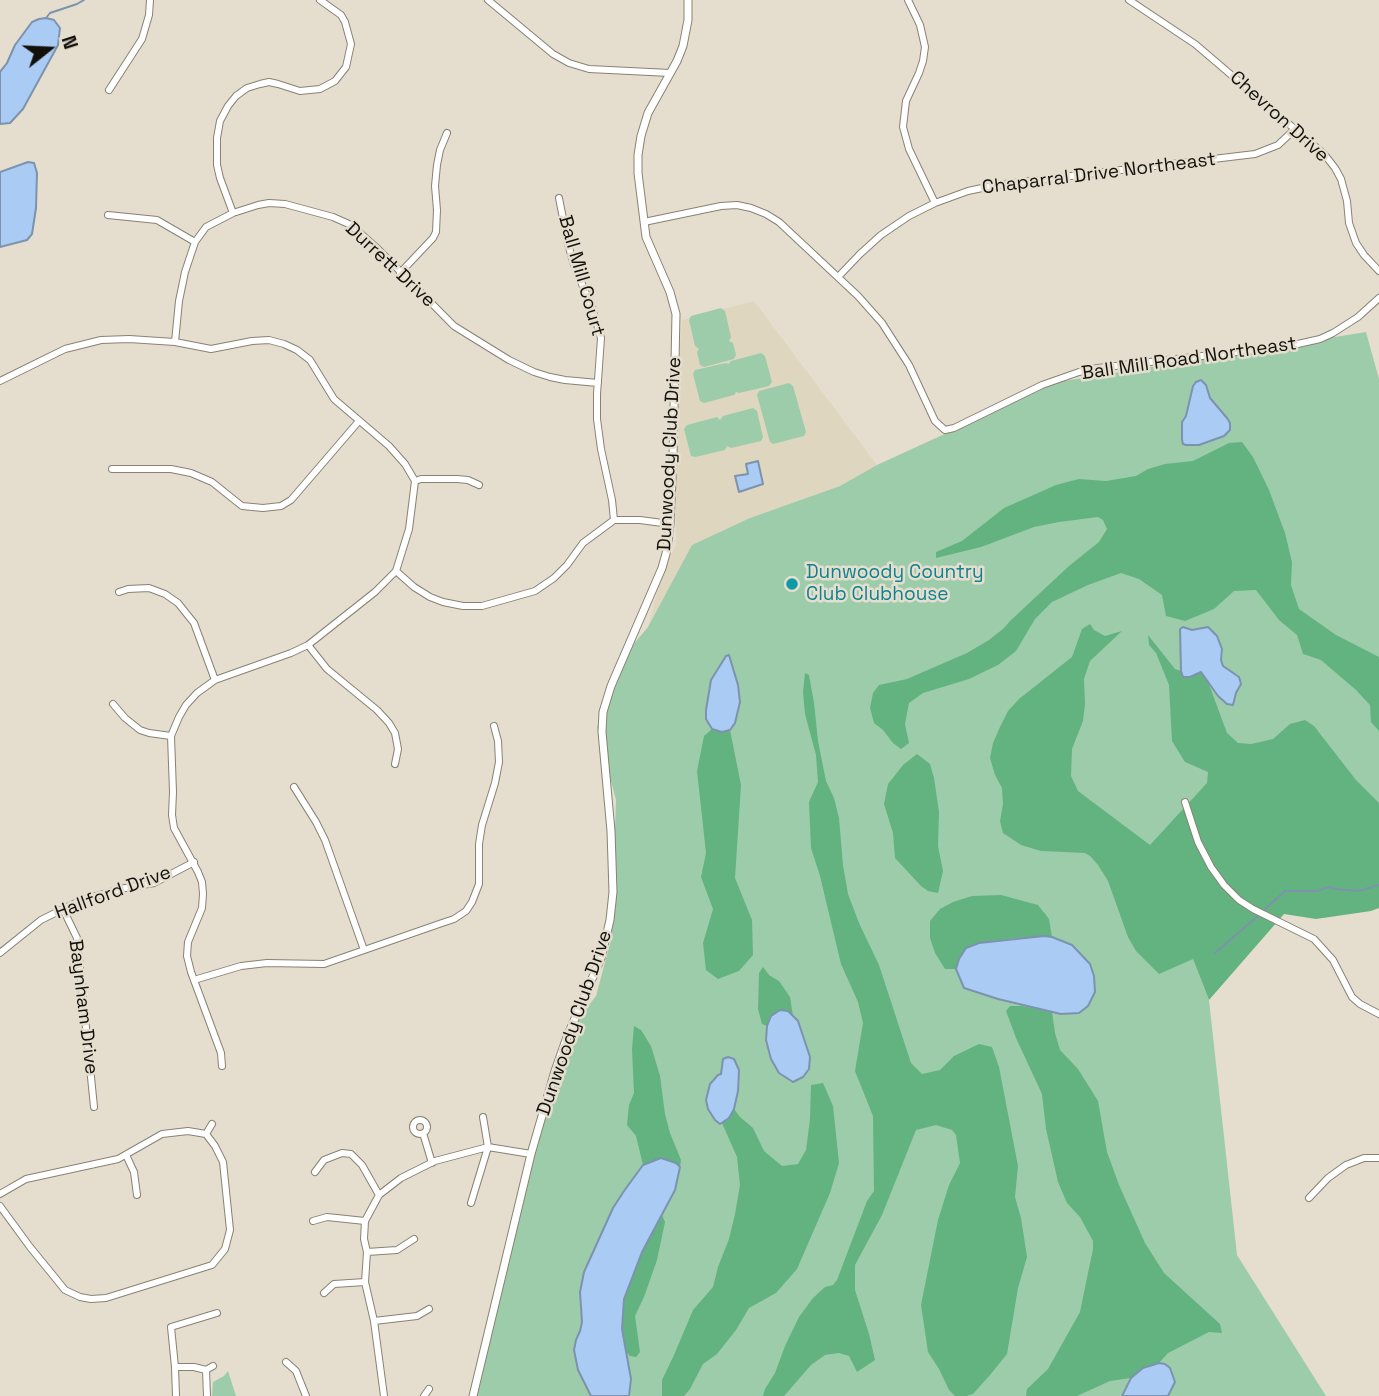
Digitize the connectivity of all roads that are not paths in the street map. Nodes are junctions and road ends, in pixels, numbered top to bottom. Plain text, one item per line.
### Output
1 (150, 0) edge
2 (320, 0) edge
3 (488, 0) edge
4 (688, 0) edge
5 (908, 0) edge
6 (1129, 0) edge
7 (670, 73) junction
8 (109, 90) dead end
9 (1295, 129) junction
10 (447, 132) dead end
11 (559, 198) dead end
12 (935, 202) junction
13 (233, 213) junction
14 (108, 215) dead end
15 (644, 222) junction
16 (195, 242) junction
17 (1379, 271) edge
18 (400, 273) junction
19 (838, 277) junction
20 (1379, 298) edge
21 (174, 342) junction
22 (0, 381) edge
23 (598, 383) junction
24 (359, 421) junction
25 (112, 470) dead end
26 (415, 481) junction
27 (479, 485) dead end
28 (614, 520) junction
29 (670, 524) junction
30 (396, 571) junction
31 (119, 592) dead end
32 (308, 645) junction
33 (215, 680) junction
34 (113, 704) dead end
35 (494, 726) dead end
36 (171, 736) junction
37 (395, 764) dead end
38 (295, 788) dead end
39 (1185, 802) dead end
40 (194, 862) junction
41 (63, 909) junction
42 (363, 950) junction
43 (0, 953) edge
44 (194, 980) junction
45 (1379, 1014) edge
46 (222, 1066) dead end
47 (94, 1107) dead end
48 (483, 1117) dead end
49 (212, 1124) dead end
50 (423, 1133) dead end
51 (206, 1134) junction
52 (488, 1147) junction
53 (531, 1154) junction
54 (126, 1155) junction
55 (1379, 1158) edge
56 (432, 1163) junction
57 (315, 1172) dead end
58 (0, 1194) edge
59 (137, 1195) dead end
60 (379, 1195) junction
61 (1309, 1198) dead end
62 (471, 1203) dead end
63 (0, 1206) edge
64 (313, 1221) dead end
65 (366, 1221) junction
66 (414, 1239) dead end
67 (367, 1251) junction
68 (365, 1282) junction
69 (324, 1293) dead end
70 (429, 1309) dead end
71 (217, 1313) dead end
72 (374, 1321) junction
73 (286, 1362) dead end
74 (213, 1366) dead end
75 (175, 1367) junction
76 (205, 1370) junction
77 (429, 1389) dead end
78 (176, 1396) edge
79 (207, 1396) edge
80 (306, 1396) edge
81 (384, 1396) edge
82 (424, 1396) edge
83 (473, 1396) edge

1 - 8 street
2 - 13 street
3 - 7 street
4 - 7 street, Dunwoody Club Drive
5 - 12 street
6 - 9 street, Chevron Drive
7 - 15 street, Dunwoody Club Drive
9 - 12 street, Chaparral Drive Northeast
9 - 17 street, Chevron Drive
10 - 18 street
11 - 23 street, Ball Mill Court
12 - 19 street, Chaparral Drive Northeast
13 - 16 street, Durrett Drive
13 - 18 street, Durrett Drive
14 - 16 street
15 - 19 street
15 - 29 street, Dunwoody Club Drive
16 - 21 street
18 - 23 street, Durrett Drive
19 - 20 street, Ball Mill Road Northeast
21 - 22 street
21 - 24 street
23 - 28 street, Ball Mill Court
24 - 25 street
24 - 26 street
26 - 27 street
26 - 30 street
28 - 29 street
28 - 30 street
29 - 53 street, Dunwoody Club Drive
30 - 32 street
31 - 33 street
32 - 33 street
32 - 37 street
33 - 36 street
34 - 36 street
35 - 42 street
36 - 40 street
38 - 42 street
39 - 45 street
40 - 41 street, Hallford Drive
40 - 44 street
41 - 43 street, Hallford Drive
41 - 47 street, Baynham Drive
42 - 44 street
44 - 46 street
48 - 52 street
49 - 51 street
50 - 56 street
51 - 54 street
51 - 63 street
52 - 53 street
52 - 56 street
52 - 62 street
53 - 83 street, Dunwoody Club Drive
54 - 58 street
54 - 59 street
55 - 61 street
56 - 60 street
57 - 60 street
60 - 65 street
64 - 65 street
65 - 67 street
66 - 67 street
67 - 68 street
68 - 69 street
68 - 72 street
70 - 72 street
71 - 75 street
72 - 81 street
73 - 80 street
74 - 76 street
75 - 76 street
75 - 78 street
76 - 79 street
77 - 82 street

